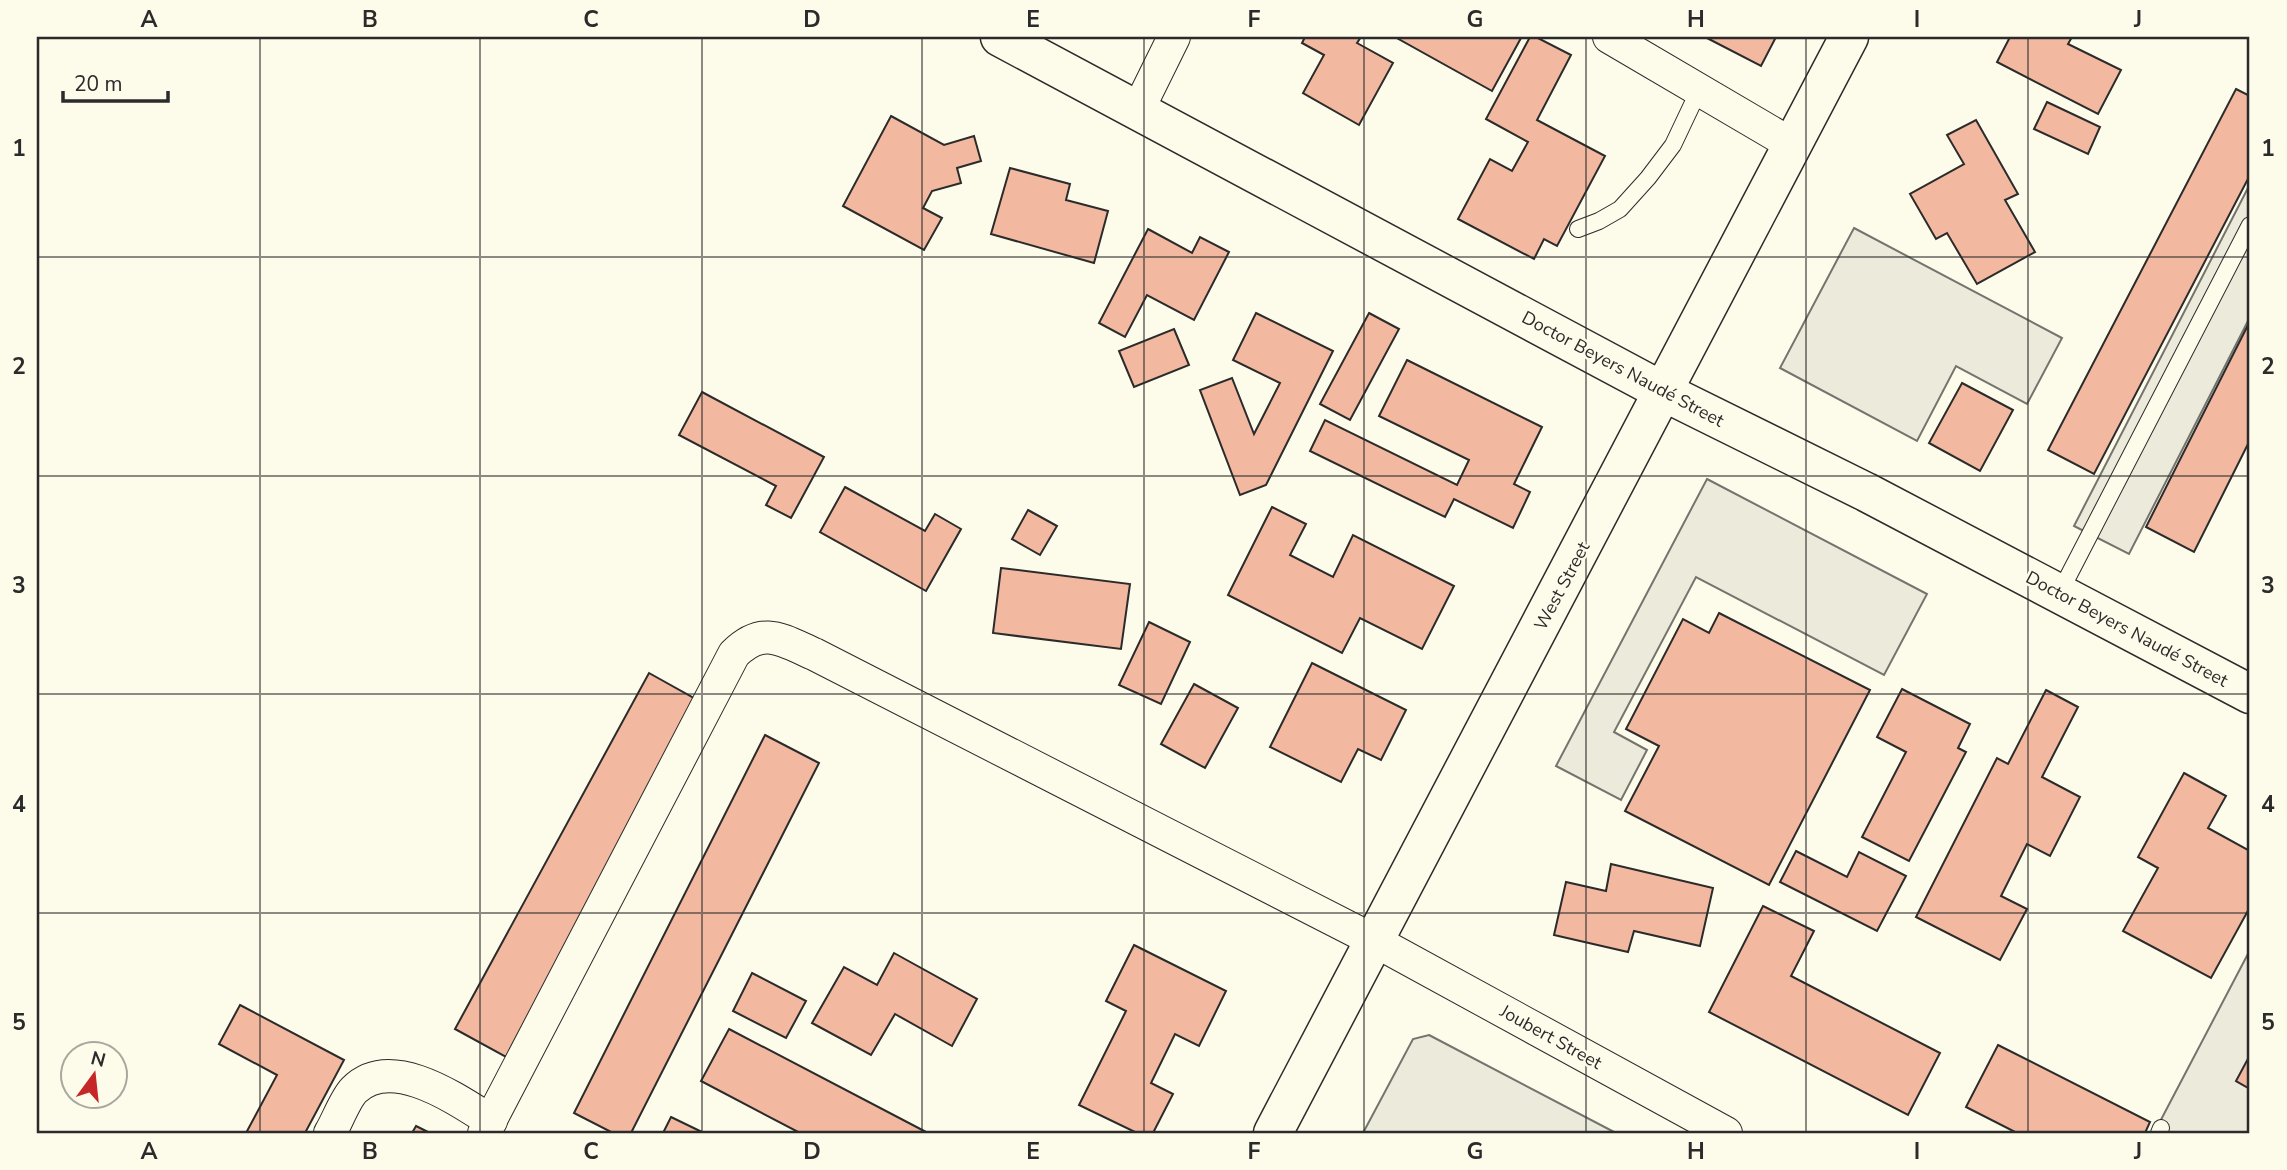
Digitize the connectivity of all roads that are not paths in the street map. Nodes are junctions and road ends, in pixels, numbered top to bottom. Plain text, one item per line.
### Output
1 (1000, 37) edge
2 (1174, 37) edge
3 (1609, 37) edge
4 (1849, 37) edge
5 (1699, 90) junction
6 (1138, 110) junction
7 (1793, 145) junction
8 (2250, 225) edge
9 (1578, 229) dead end
10 (1664, 392) junction
11 (2059, 593) junction
12 (2250, 694) edge
13 (1376, 941) junction
14 (488, 1127) edge
15 (330, 1133) edge
16 (1273, 1133) edge
17 (1726, 1133) edge

1 - 6 street, Doctor Beyers Naudé Street
2 - 6 street
3 - 5 street
4 - 7 street, West Street
5 - 7 street
5 - 9 lane
6 - 10 street, Doctor Beyers Naudé Street
7 - 10 street, West Street
8 - 11 lane
10 - 11 street, Doctor Beyers Naudé Street
10 - 13 street, West Street
11 - 12 street, Doctor Beyers Naudé Street
13 - 14 street, Joubert Street
13 - 16 street, West Street
13 - 17 street, Joubert Street
14 - 15 street

